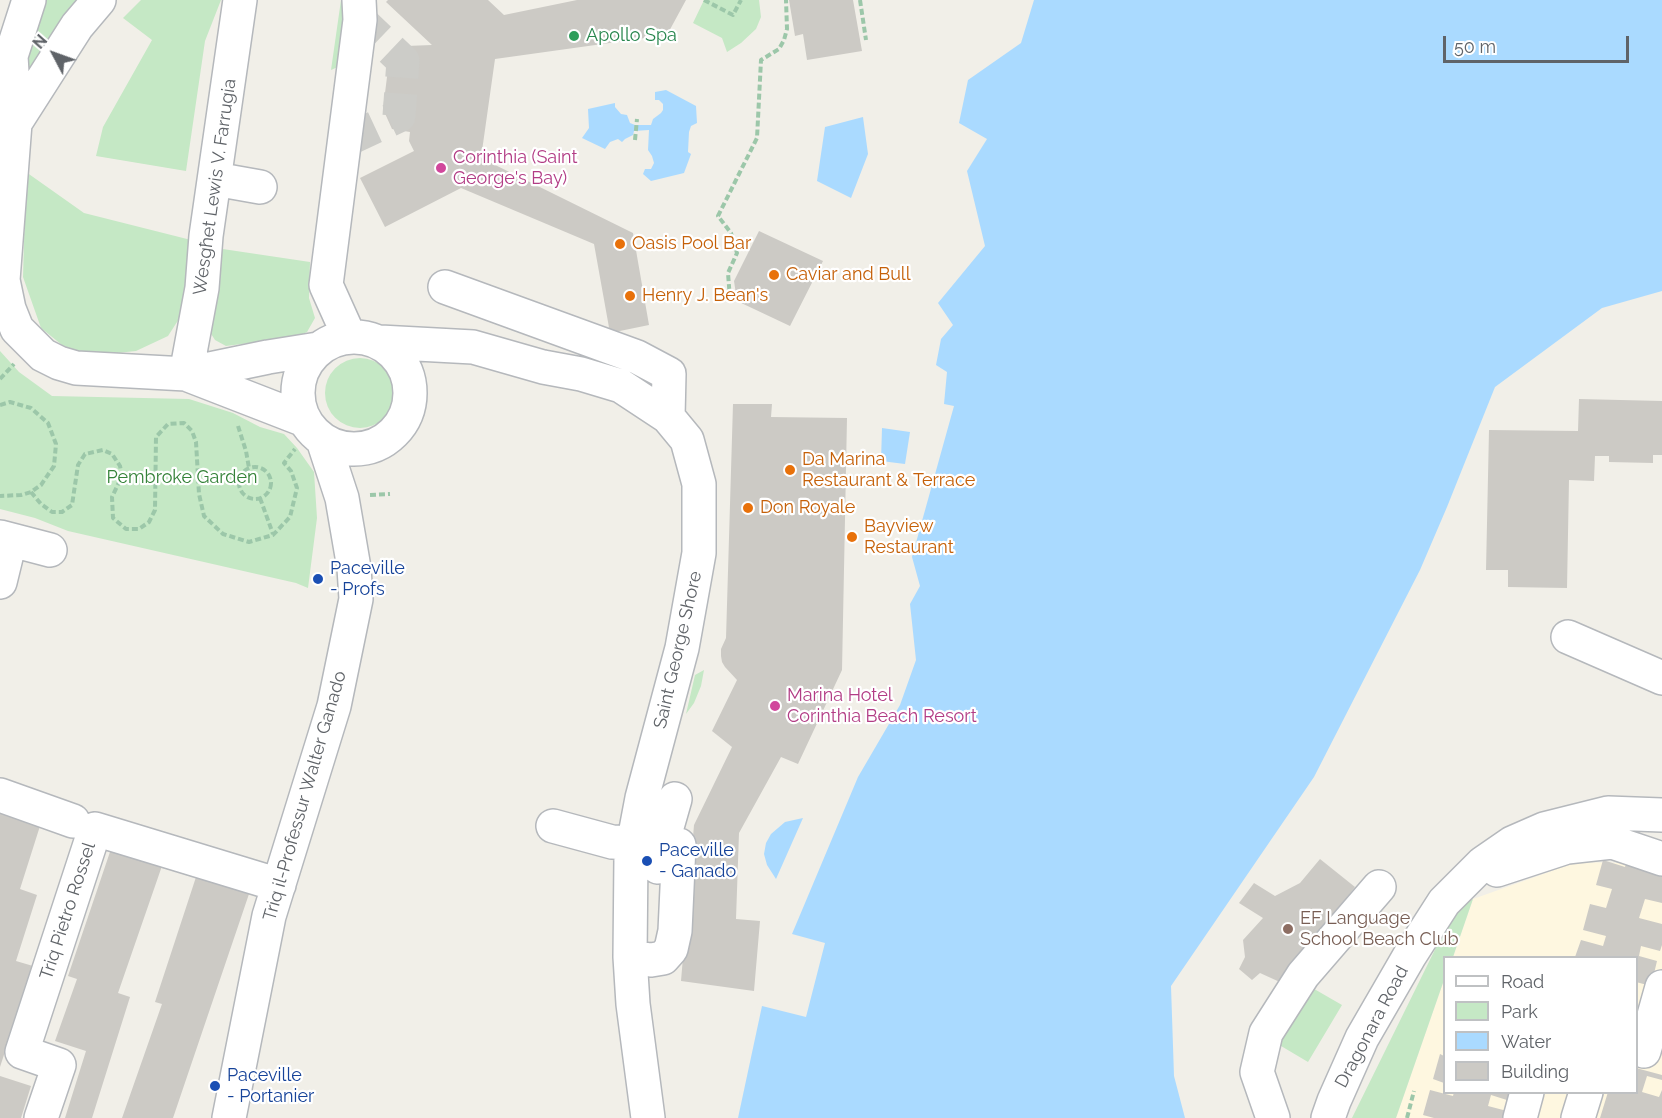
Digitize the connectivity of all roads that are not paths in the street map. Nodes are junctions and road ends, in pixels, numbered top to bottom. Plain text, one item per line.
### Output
1 (29, 0) edge
2 (99, 0) edge
3 (240, 0) edge
4 (359, 0) edge
5 (7, 116) edge
6 (215, 179) junction
7 (260, 187) dead end
8 (445, 287) dead end
9 (364, 339) junction
10 (318, 349) junction
11 (186, 374) junction
12 (668, 417) junction
13 (307, 436) junction
14 (5, 539) edge
15 (50, 550) dead end
16 (0, 582) edge
17 (1568, 637) dead end
18 (1662, 678) edge
19 (0, 795) edge
20 (675, 799) dead end
21 (1662, 815) edge
22 (73, 821) dead end
23 (553, 826) dead end
24 (634, 843) junction
25 (679, 845) dead end
26 (1662, 860) edge
27 (1464, 881) junction
28 (279, 885) junction
29 (1379, 887) dead end
30 (630, 911) junction
31 (630, 957) junction
32 (1662, 987) edge
33 (1647, 1053) edge
34 (1526, 1094) edge
35 (1585, 1094) edge
36 (41, 1118) edge
37 (229, 1118) edge
38 (648, 1118) edge
39 (1274, 1118) edge
40 (1328, 1118) edge
41 (1520, 1118) edge
42 (1578, 1118) edge

1 - 5 street
2 - 5 street
3 - 6 street, Wesgħet Lewis V. Farrugia
4 - 9 street
5 - 11 street
6 - 7 street
6 - 11 street, Wesgħet Lewis V. Farrugia
8 - 12 street
9 - 10 street
9 - 12 street, Saint George Shore
9 - 13 street
10 - 11 street
10 - 13 street, Triq il-Professur Walter Ganado
11 - 13 street
12 - 24 street, Saint George Shore
13 - 28 street, Triq il-Professur Walter Ganado
14 - 15 street
14 - 16 street
17 - 18 street
19 - 22 street
20 - 30 street
21 - 27 street, Dragonara Road
23 - 24 street
24 - 30 street, Saint George Shore
25 - 31 street
26 - 27 street
27 - 40 street, Dragonara Road
28 - 36 street, Triq Pietro Rossel
28 - 37 street, Triq il-Professur Walter Ganado
29 - 39 street
30 - 31 street, Saint George Shore
31 - 38 street, Saint George Shore
32 - 33 street
34 - 41 street
35 - 42 street

